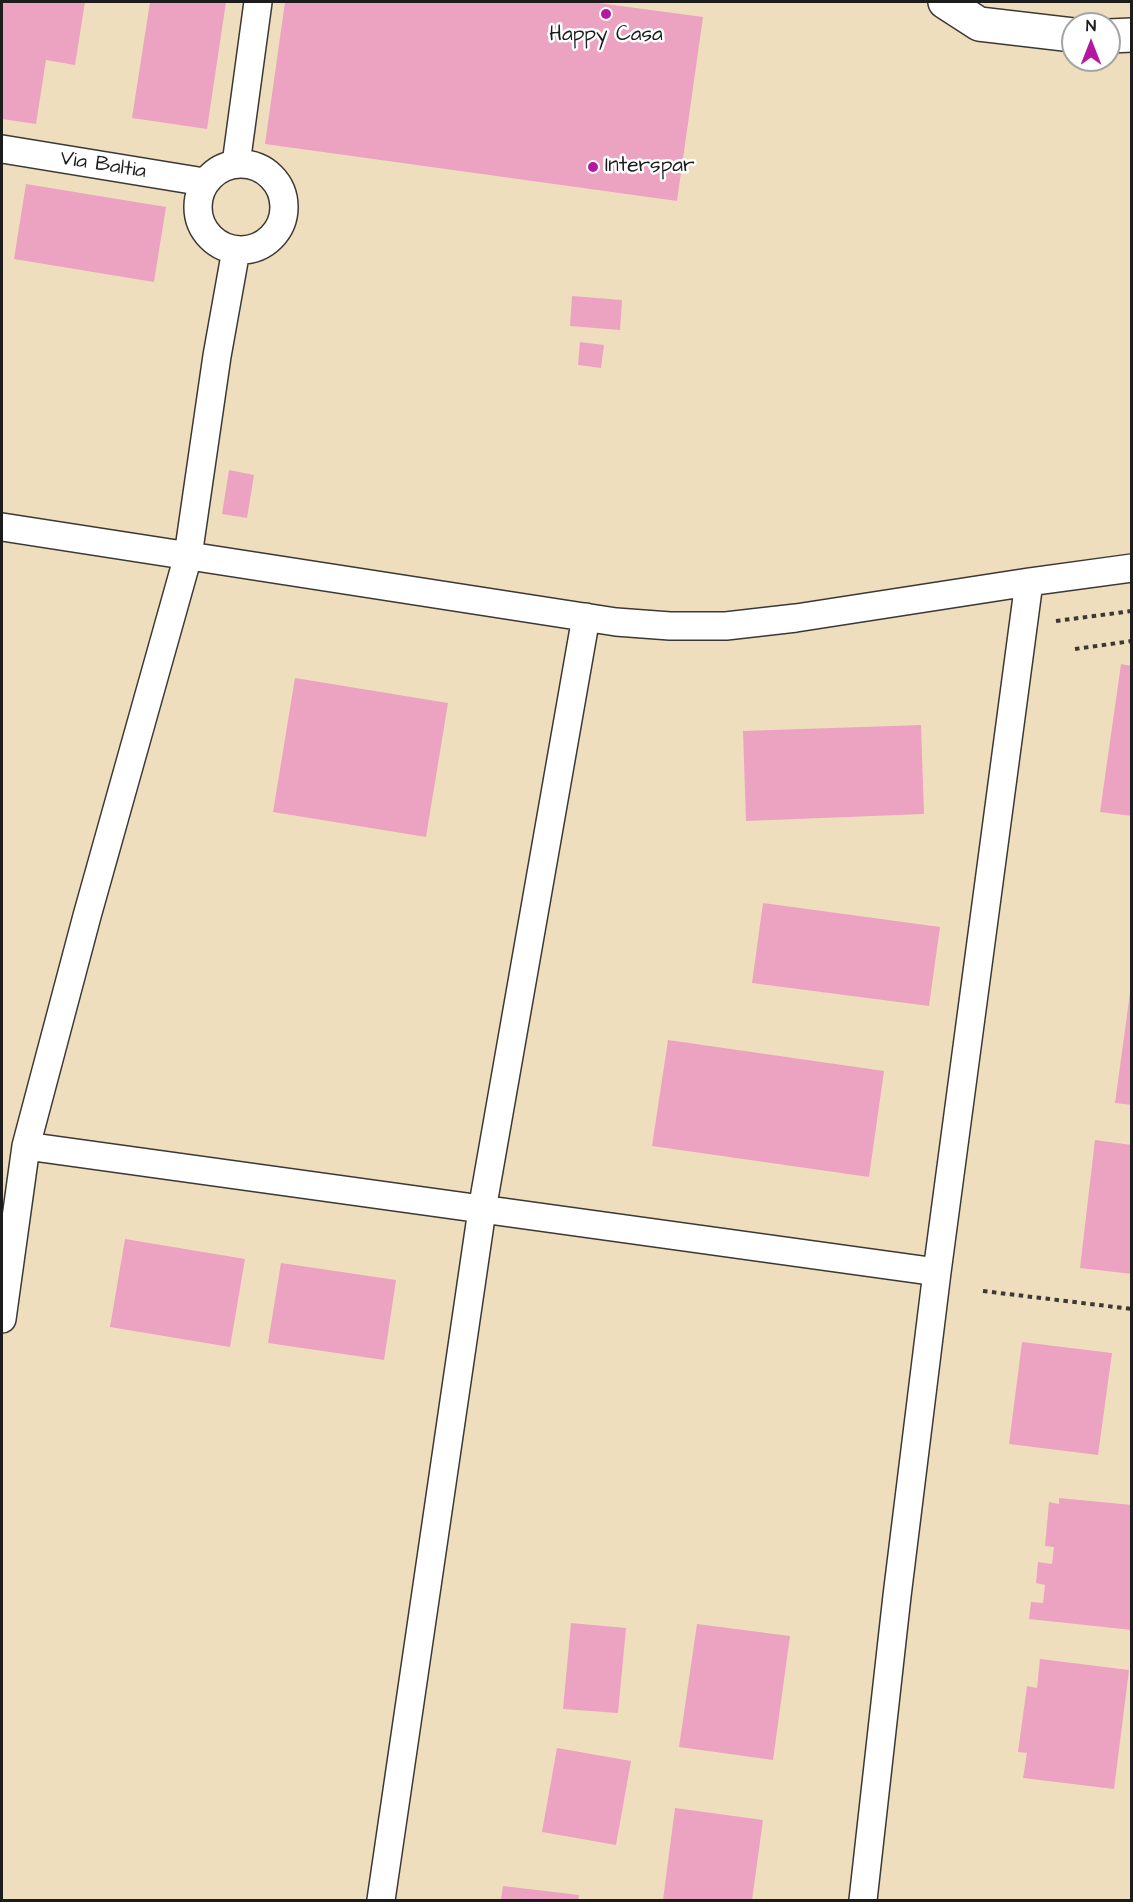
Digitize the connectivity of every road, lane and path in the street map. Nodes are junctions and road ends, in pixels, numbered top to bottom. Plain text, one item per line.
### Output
1 (258, 2) edge
2 (945, 2) edge
3 (1061, 34) edge
4 (2, 149) edge
5 (236, 164) junction
6 (204, 182) junction
7 (236, 250) junction
8 (2, 527) edge
9 (188, 556) junction
10 (1131, 568) edge
11 (1029, 582) junction
12 (1131, 611) edge
13 (586, 617) junction
14 (1023, 626) junction
15 (1131, 640) edge
16 (1075, 649) dead end
17 (26, 1146) junction
18 (482, 1210) junction
19 (938, 1272) junction
20 (983, 1291) dead end
21 (1131, 1309) edge
22 (2, 1319) edge
23 (381, 1900) edge
24 (863, 1900) edge

1 - 5 street
2 - 3 main road
4 - 6 street, Via Baltia
5 - 6 street
5 - 7 street
6 - 7 street
7 - 9 street
8 - 9 street
9 - 13 street
9 - 17 street
10 - 11 street
11 - 13 street
11 - 14 street
12 - 14 path
13 - 18 street
14 - 19 street
15 - 16 path
17 - 18 street
17 - 22 street
18 - 19 street
18 - 23 street
19 - 24 street
20 - 21 path

